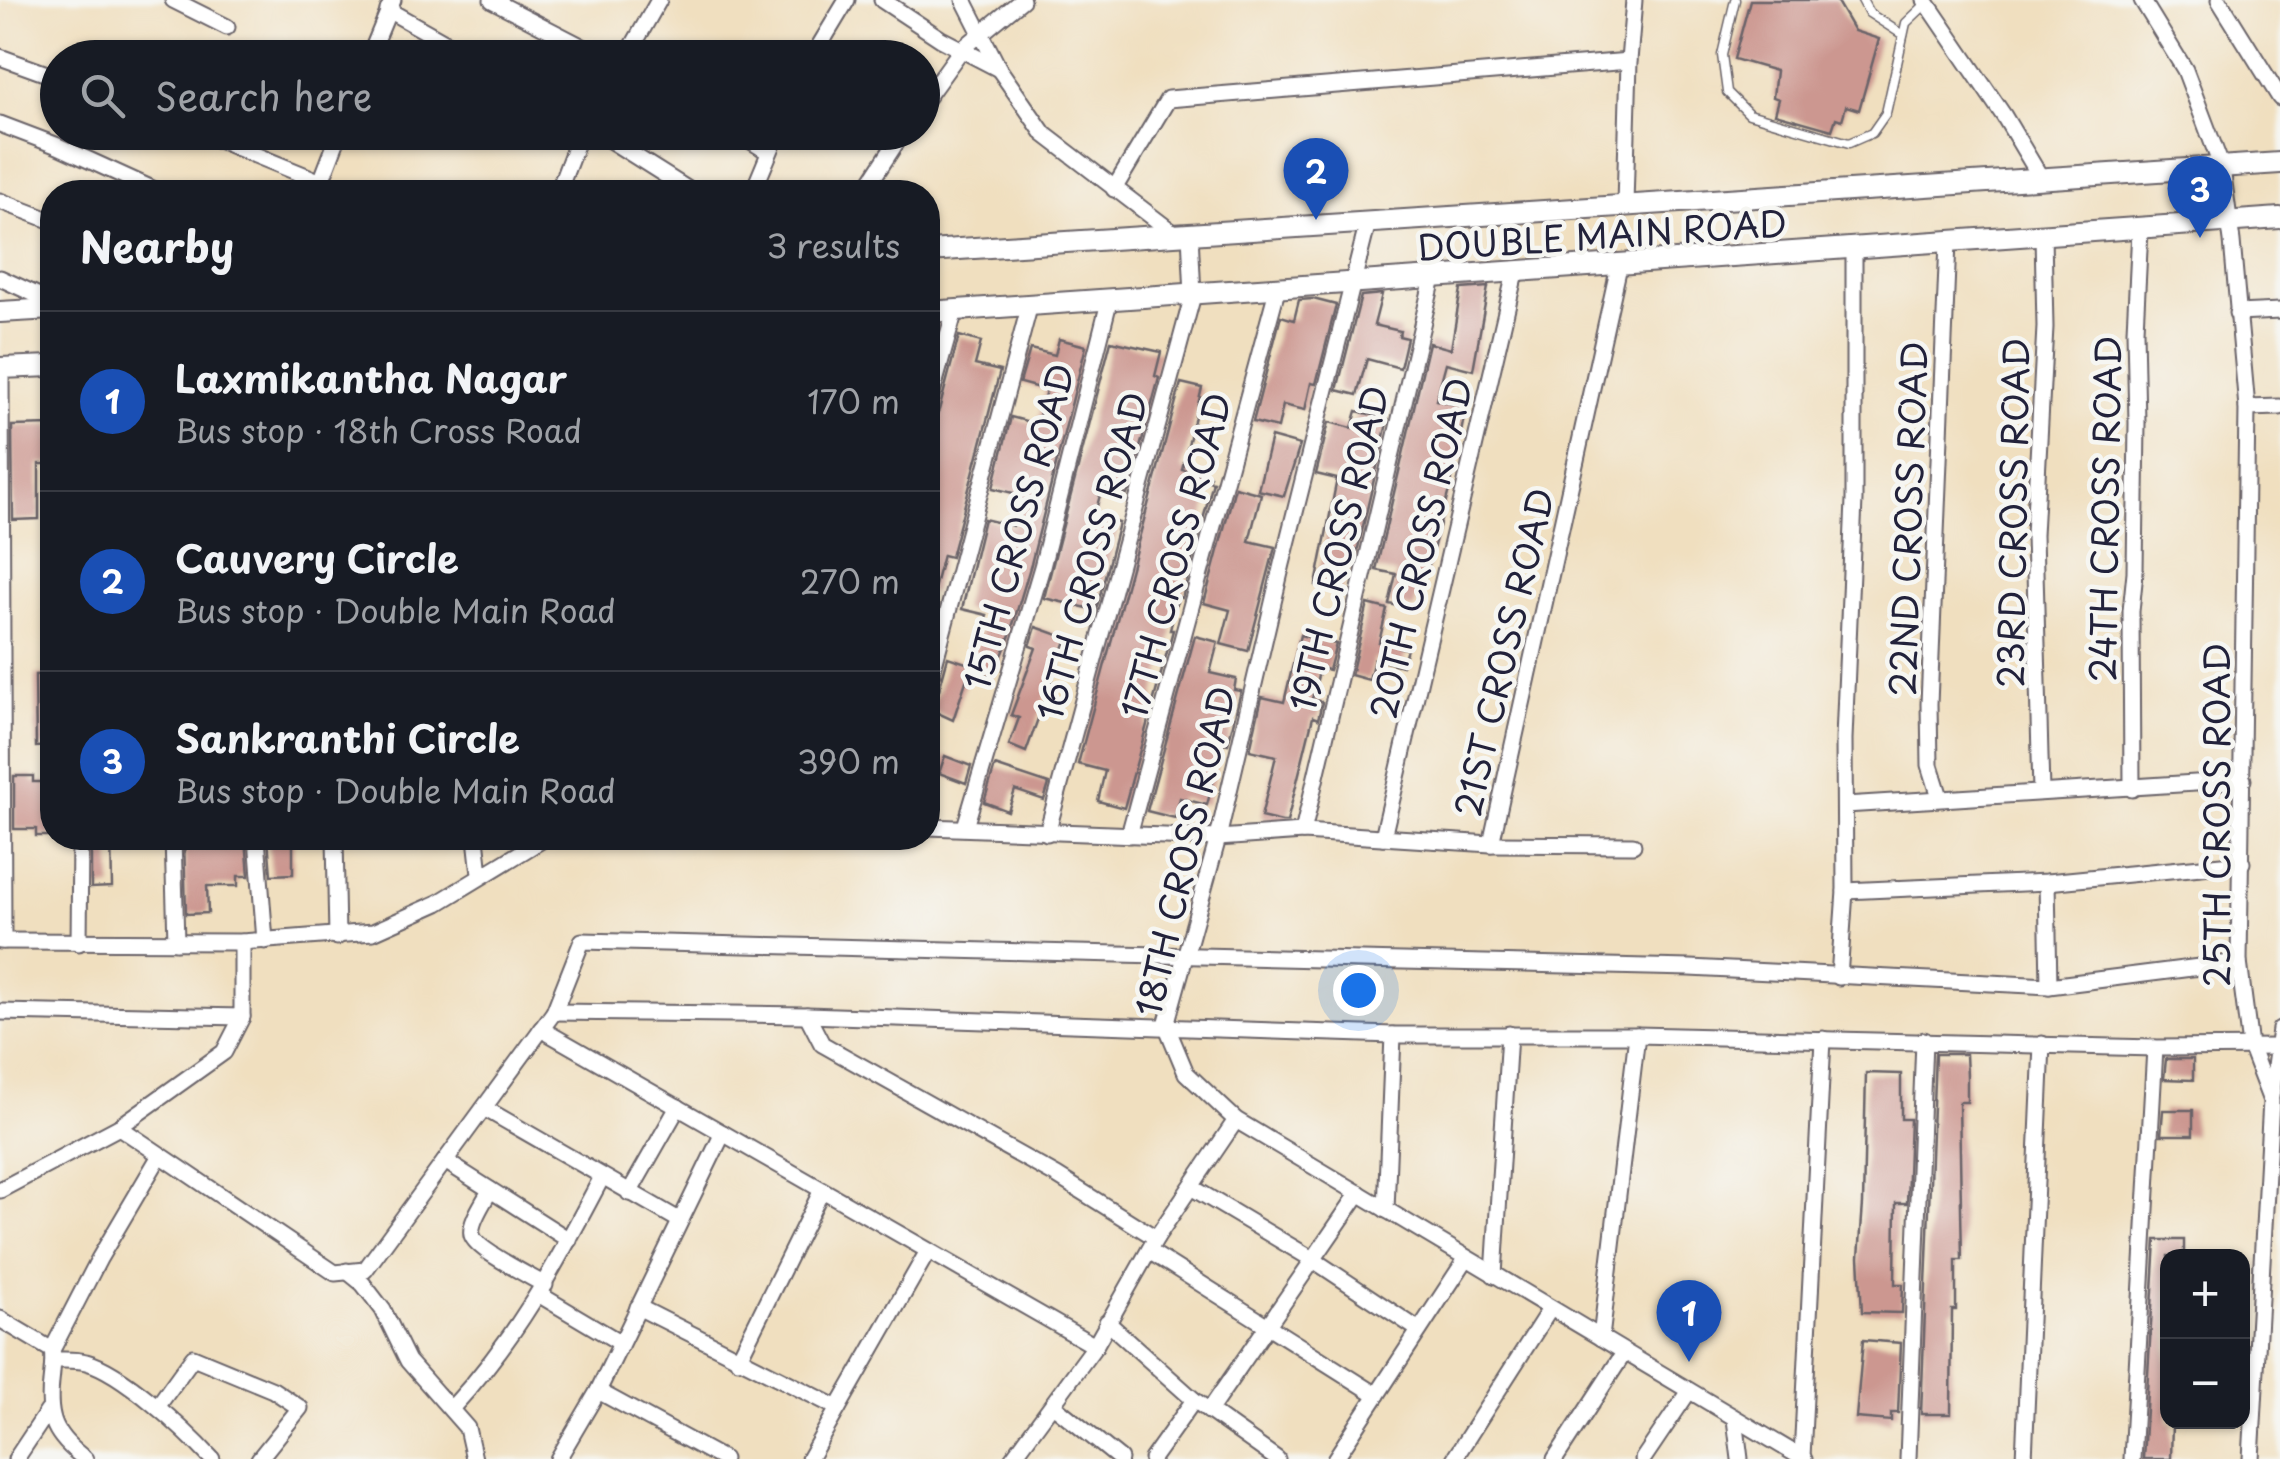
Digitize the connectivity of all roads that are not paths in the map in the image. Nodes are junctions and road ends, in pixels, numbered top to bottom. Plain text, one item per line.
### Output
1 (173, 0) edge
2 (492, 0) edge
3 (659, 0) edge
4 (847, 0) edge
5 (882, 0) edge
6 (964, 0) edge
7 (1022, 0) edge
8 (1634, 0) edge
9 (1734, 0) edge
10 (1862, 0) edge
11 (2142, 0) edge
12 (2218, 0) edge
13 (1926, 2) edge
14 (390, 5) edge
15 (228, 27) dead end
16 (982, 34) junction
17 (1903, 35) junction
18 (376, 40) edge
19 (445, 40) edge
20 (569, 40) edge
21 (636, 40) edge
22 (823, 40) edge
23 (961, 50) junction
24 (0, 57) edge
25 (1629, 61) junction
26 (999, 69) junction
27 (40, 71) edge
28 (940, 79) edge
29 (2280, 98) edge
30 (0, 124) edge
31 (40, 139) edge
32 (67, 150) edge
33 (238, 150) edge
34 (333, 150) edge
35 (574, 150) edge
36 (626, 150) edge
37 (766, 150) edge
38 (891, 150) edge
39 (769, 152) joint
40 (2280, 163) edge
41 (2222, 168) junction
42 (2041, 178) junction
43 (133, 180) edge
44 (303, 180) edge
45 (321, 180) edge
46 (563, 180) edge
47 (673, 180) edge
48 (758, 180) edge
49 (872, 180) edge
50 (1114, 189) junction
51 (0, 201) edge
52 (1625, 205) junction
53 (40, 216) edge
54 (2280, 218) edge
55 (2228, 221) junction
56 (1368, 222) junction
57 (2140, 229) junction
58 (1182, 235) junction
59 (2042, 236) junction
60 (1948, 242) junction
61 (1854, 249) junction
62 (940, 250) edge
63 (1619, 266) junction
64 (1515, 273) junction
65 (0, 278) edge
66 (1433, 278) junction
67 (1352, 284) junction
68 (1277, 290) junction
69 (1194, 295) junction
70 (1110, 298) junction
71 (40, 299) edge
72 (1030, 304) junction
73 (40, 307) edge
74 (955, 310) junction
75 (940, 311) edge
76 (2280, 311) edge
77 (0, 312) edge
78 (2236, 313) junction
79 (940, 363) edge
80 (40, 366) edge
81 (0, 368) edge
82 (2247, 408) junction
83 (2280, 408) edge
84 (940, 642) edge
85 (2, 654) edge
86 (2244, 780) junction
87 (2132, 789) junction
88 (2040, 792) junction
89 (1940, 797) junction
90 (1845, 805) junction
91 (940, 827) edge
92 (965, 827) junction
93 (1303, 832) junction
94 (1047, 833) junction
95 (1129, 836) junction
96 (1382, 837) junction
97 (1218, 838) junction
98 (1490, 844) junction
99 (1634, 845) dead end
100 (80, 850) edge
101 (173, 850) edge
102 (257, 850) edge
103 (334, 850) edge
104 (477, 850) edge
105 (523, 850) edge
106 (2242, 863) junction
107 (480, 874) junction
108 (2047, 882) junction
109 (1846, 892) junction
110 (336, 937) junction
111 (2, 941) edge
112 (265, 941) junction
113 (79, 942) junction
114 (176, 942) junction
115 (242, 942) junction
116 (1186, 955) junction
117 (2239, 962) junction
118 (1839, 977) junction
119 (2049, 986) junction
120 (0, 1012) edge
121 (554, 1012) junction
122 (242, 1016) junction
123 (807, 1016) junction
124 (1166, 1025) junction
125 (541, 1029) junction
126 (2280, 1029) edge
127 (1509, 1034) junction
128 (1394, 1035) junction
129 (1637, 1035) junction
130 (1823, 1039) junction
131 (1924, 1040) junction
132 (2042, 1044) junction
133 (2250, 1046) junction
134 (2279, 1046) edge
135 (2155, 1048) junction
136 (2271, 1101) junction
137 (678, 1107) junction
138 (484, 1108) junction
139 (1236, 1120) junction
140 (120, 1127) junction
141 (723, 1133) junction
142 (159, 1157) junction
143 (445, 1160) junction
144 (602, 1177) junction
145 (1191, 1186) junction
146 (0, 1190) edge
147 (490, 1190) junction
148 (822, 1190) junction
149 (629, 1193) junction
150 (1359, 1194) junction
151 (1386, 1210) junction
152 (679, 1220) junction
153 (569, 1240) junction
154 (1152, 1244) junction
155 (928, 1250) junction
156 (1466, 1258) junction
157 (1312, 1260) junction
158 (1494, 1275) junction
159 (364, 1277) junction
160 (542, 1290) junction
161 (638, 1308) junction
162 (1550, 1309) junction
163 (0, 1319) edge
164 (1107, 1322) junction
165 (1267, 1324) junction
166 (1420, 1330) junction
167 (1601, 1338) junction
168 (618, 1342) junction
169 (1095, 1346) junction
170 (1624, 1353) junction
171 (53, 1355) junction
172 (738, 1360) junction
173 (598, 1391) junction
174 (1689, 1391) junction
175 (1377, 1395) junction
176 (1194, 1400) junction
177 (1053, 1405) junction
178 (156, 1407) junction
179 (451, 1408) junction
180 (838, 1408) junction
181 (48, 1411) junction
182 (1209, 1411) junction
183 (1735, 1418) junction
184 (1738, 1451) edge
185 (1803, 1458) edge
186 (16, 1459) edge
187 (85, 1459) edge
188 (212, 1459) edge
189 (259, 1459) edge
190 (474, 1459) edge
191 (558, 1459) edge
192 (723, 1459) edge
193 (808, 1459) edge
194 (1012, 1459) edge
195 (1120, 1459) edge
196 (1152, 1459) edge
197 (1277, 1459) edge
198 (1335, 1459) edge
199 (1454, 1459) edge
200 (1555, 1459) edge
201 (1643, 1459) edge
202 (1727, 1459) edge
203 (1908, 1459) edge
204 (2024, 1459) edge
205 (2132, 1459) edge
206 (2251, 1459) edge

1 - 15 street
2 - 20 street
3 - 21 street
4 - 22 street
5 - 23 street
6 - 16 street
7 - 16 street
8 - 25 street
9 - 17 lane
10 - 17 lane
11 - 41 street, 25TH CROSS ROAD
12 - 29 street
13 - 17 lane
13 - 42 street
14 - 18 street
14 - 19 street
16 - 23 street
16 - 26 street
23 - 26 street
23 - 28 street
24 - 27 street
25 - 50 street
25 - 52 street
26 - 50 street
30 - 31 street
32 - 43 street
33 - 44 street
34 - 45 street
35 - 46 street
36 - 47 street
37 - 39 street
38 - 49 street
39 - 48 street
40 - 41 street, DOUBLE MAIN ROAD
41 - 42 street, DOUBLE MAIN ROAD
41 - 55 street, 25TH CROSS ROAD
42 - 52 street, DOUBLE MAIN ROAD
50 - 58 street
51 - 53 street
52 - 56 street, DOUBLE MAIN ROAD
54 - 55 street, DOUBLE MAIN ROAD
55 - 57 street, DOUBLE MAIN ROAD
55 - 78 street, 25TH CROSS ROAD
56 - 58 street, DOUBLE MAIN ROAD
56 - 67 street, 18TH CROSS ROAD
57 - 59 street, DOUBLE MAIN ROAD
57 - 87 street, 24TH CROSS ROAD
58 - 62 street, DOUBLE MAIN ROAD
58 - 69 street, 16TH CROSS ROAD
59 - 60 street, DOUBLE MAIN ROAD
59 - 88 street, 23RD CROSS ROAD
60 - 61 street, DOUBLE MAIN ROAD
60 - 89 street, 22ND CROSS ROAD
61 - 63 street, DOUBLE MAIN ROAD
61 - 90 street
63 - 64 street, DOUBLE MAIN ROAD
63 - 98 street, 21ST CROSS ROAD
64 - 66 street, DOUBLE MAIN ROAD
64 - 96 street, 20TH CROSS ROAD
65 - 71 street
66 - 67 street, DOUBLE MAIN ROAD
66 - 93 street, 19TH CROSS ROAD
67 - 68 street, DOUBLE MAIN ROAD
67 - 97 street, 18TH CROSS ROAD
68 - 69 street, DOUBLE MAIN ROAD
68 - 95 street, 17TH CROSS ROAD
69 - 70 street, DOUBLE MAIN ROAD
69 - 94 street, 16TH CROSS ROAD
70 - 72 street, DOUBLE MAIN ROAD
70 - 92 street, 15TH CROSS ROAD
72 - 74 street, DOUBLE MAIN ROAD
72 - 84 street
73 - 77 street
74 - 75 street, DOUBLE MAIN ROAD
74 - 79 street
76 - 78 street
78 - 82 street, 25TH CROSS ROAD
80 - 81 street
81 - 85 street
82 - 83 street
82 - 86 street, 25TH CROSS ROAD
85 - 111 street
86 - 87 street
86 - 106 street, 25TH CROSS ROAD
87 - 88 street
88 - 89 street
89 - 90 street
90 - 109 street
91 - 92 street, 21ST CROSS ROAD
92 - 94 street, 21ST CROSS ROAD
93 - 96 street, 21ST CROSS ROAD
93 - 97 street, 21ST CROSS ROAD
94 - 95 street, 21ST CROSS ROAD
95 - 97 street, 21ST CROSS ROAD
96 - 98 street, 21ST CROSS ROAD
97 - 116 street, 18TH CROSS ROAD
98 - 99 street
100 - 113 street
101 - 114 street
102 - 112 street
103 - 110 street
104 - 107 street
105 - 107 street
106 - 108 street
106 - 117 street, 25TH CROSS ROAD
107 - 110 street
108 - 109 street
108 - 119 street
109 - 118 street
110 - 112 street
111 - 113 street
112 - 115 street
113 - 114 street
114 - 115 street
115 - 122 street
116 - 118 street
116 - 121 street
116 - 124 street, 18TH CROSS ROAD
117 - 119 street
117 - 133 street, 25TH CROSS ROAD
118 - 119 street
120 - 122 street
121 - 123 street
121 - 125 street
122 - 140 street
123 - 124 street
123 - 154 street
124 - 128 street
124 - 139 street, 18TH CROSS ROAD
125 - 137 street
125 - 138 street
126 - 134 street
127 - 128 street
127 - 129 street
127 - 158 street
128 - 151 street
129 - 130 street
129 - 167 street
130 - 131 street
130 - 185 street
131 - 132 street
131 - 203 street
132 - 135 street
132 - 204 street
133 - 134 street
133 - 135 street
133 - 136 street, 25TH CROSS ROAD
134 - 136 street
135 - 205 street
136 - 206 street, 25TH CROSS ROAD
137 - 141 street
137 - 149 street
138 - 143 street
138 - 144 street
139 - 145 street
139 - 150 street, 18TH CROSS ROAD
140 - 142 street
140 - 146 street
141 - 148 street
141 - 152 street
142 - 159 street
142 - 171 street
143 - 147 street
143 - 159 street
144 - 149 street
144 - 153 street
145 - 154 street
145 - 157 street
147 - 153 street
147 - 160 street
148 - 155 street
148 - 172 street
149 - 152 street
150 - 151 street, 18TH CROSS ROAD
150 - 157 street
151 - 156 street, 18TH CROSS ROAD
152 - 161 street
153 - 160 street
154 - 164 street
154 - 165 street
155 - 169 street
155 - 180 street
156 - 158 street, 18TH CROSS ROAD
156 - 166 street
157 - 165 street
157 - 166 street
158 - 162 street, 18TH CROSS ROAD
159 - 179 street
160 - 168 street
160 - 179 street
161 - 168 street
161 - 172 street
162 - 167 street, 18TH CROSS ROAD
162 - 199 street
163 - 171 street
164 - 169 street
164 - 176 street
165 - 175 street
165 - 182 street
166 - 175 street
167 - 170 street, 18TH CROSS ROAD
168 - 173 street
169 - 177 street
170 - 174 street, 18TH CROSS ROAD
170 - 200 street
171 - 178 street
171 - 181 street
172 - 180 street
173 - 191 street
173 - 192 street
174 - 183 street, 18TH CROSS ROAD
174 - 201 street
175 - 198 street
176 - 182 street
176 - 196 street
177 - 194 street
177 - 195 street
178 - 188 street
178 - 189 street
179 - 190 street
180 - 193 street
181 - 186 street
181 - 187 street
182 - 197 street
183 - 184 street
183 - 185 street, 18TH CROSS ROAD
184 - 202 street

